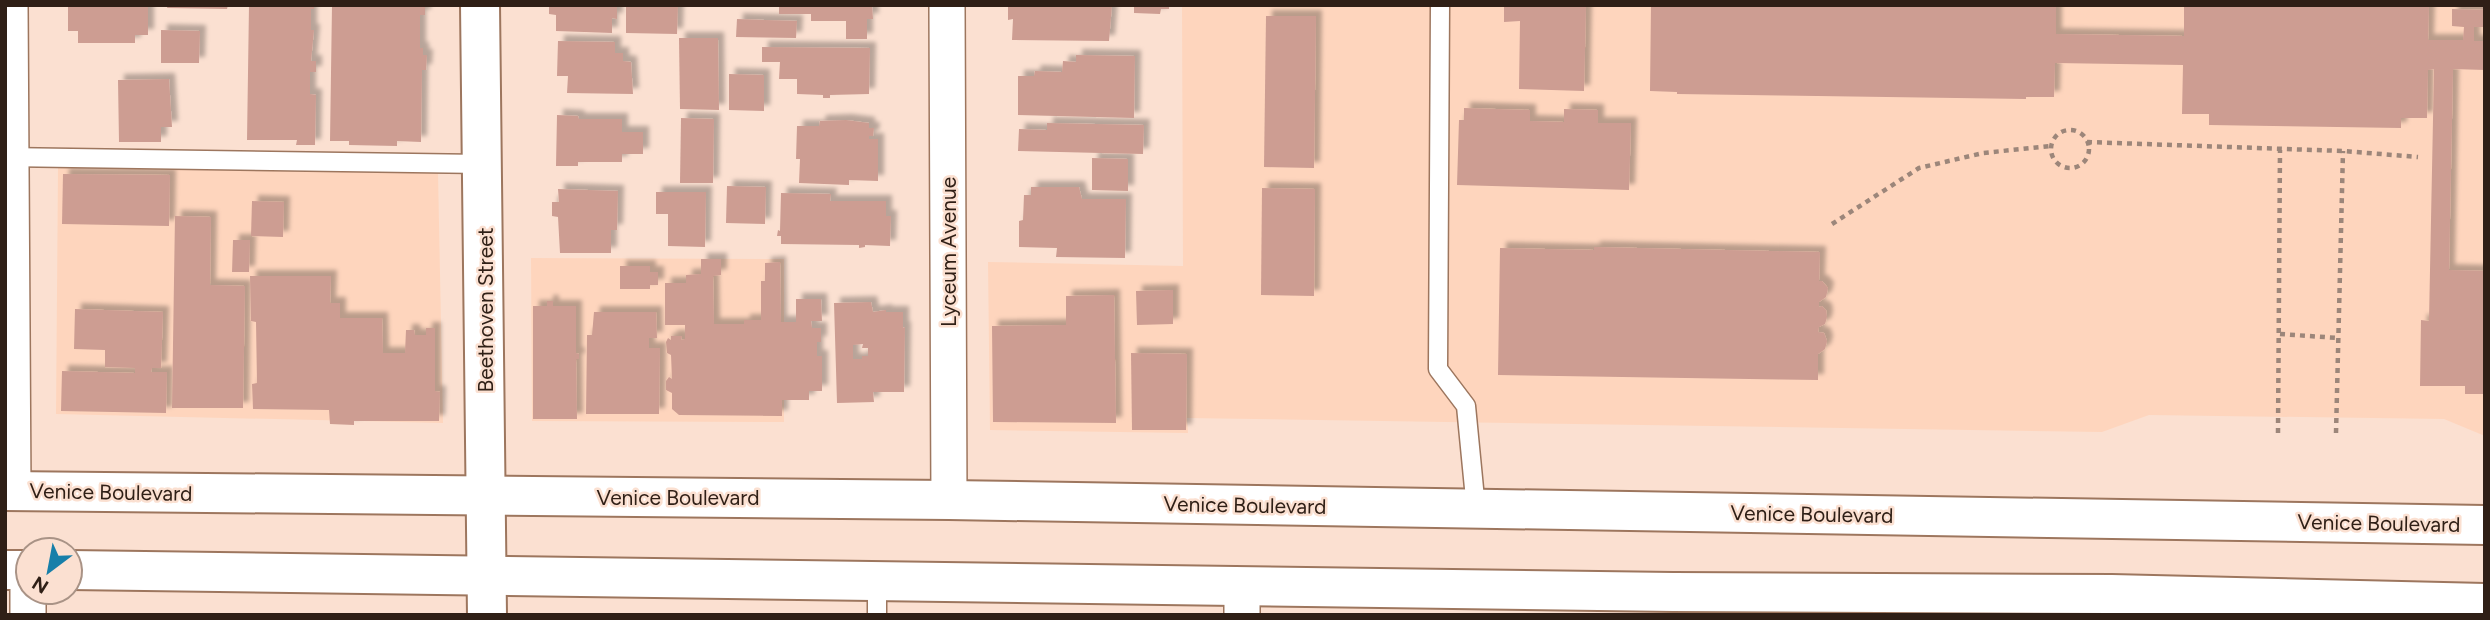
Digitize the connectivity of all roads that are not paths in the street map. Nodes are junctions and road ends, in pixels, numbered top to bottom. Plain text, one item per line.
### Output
1 (10, 5) edge
2 (480, 5) edge
3 (947, 5) edge
4 (1440, 5) edge
5 (9, 157) edge
6 (484, 164) junction
7 (9, 491) edge
8 (487, 496) junction
9 (948, 500) junction
10 (1476, 509) junction
11 (2485, 525) edge
12 (84, 570) edge
13 (487, 576) junction
14 (877, 598) edge
15 (1242, 601) edge
16 (1673, 603) edge
17 (2485, 603) edge
18 (2112, 604) edge
19 (487, 615) edge

1 - 5 street
2 - 6 main road, Beethoven Street
3 - 9 street, Lyceum Avenue
4 - 10 lane
5 - 6 lane
5 - 7 street
6 - 8 main road, Beethoven Street
7 - 8 main road, Venice Boulevard
8 - 9 main road, Venice Boulevard
8 - 13 main road, Beethoven Street
9 - 10 main road, Venice Boulevard
10 - 11 main road, Venice Boulevard
12 - 13 main road
13 - 14 main road
13 - 19 main road, Beethoven Street
14 - 15 main road
15 - 16 main road
16 - 18 main road
17 - 18 main road

